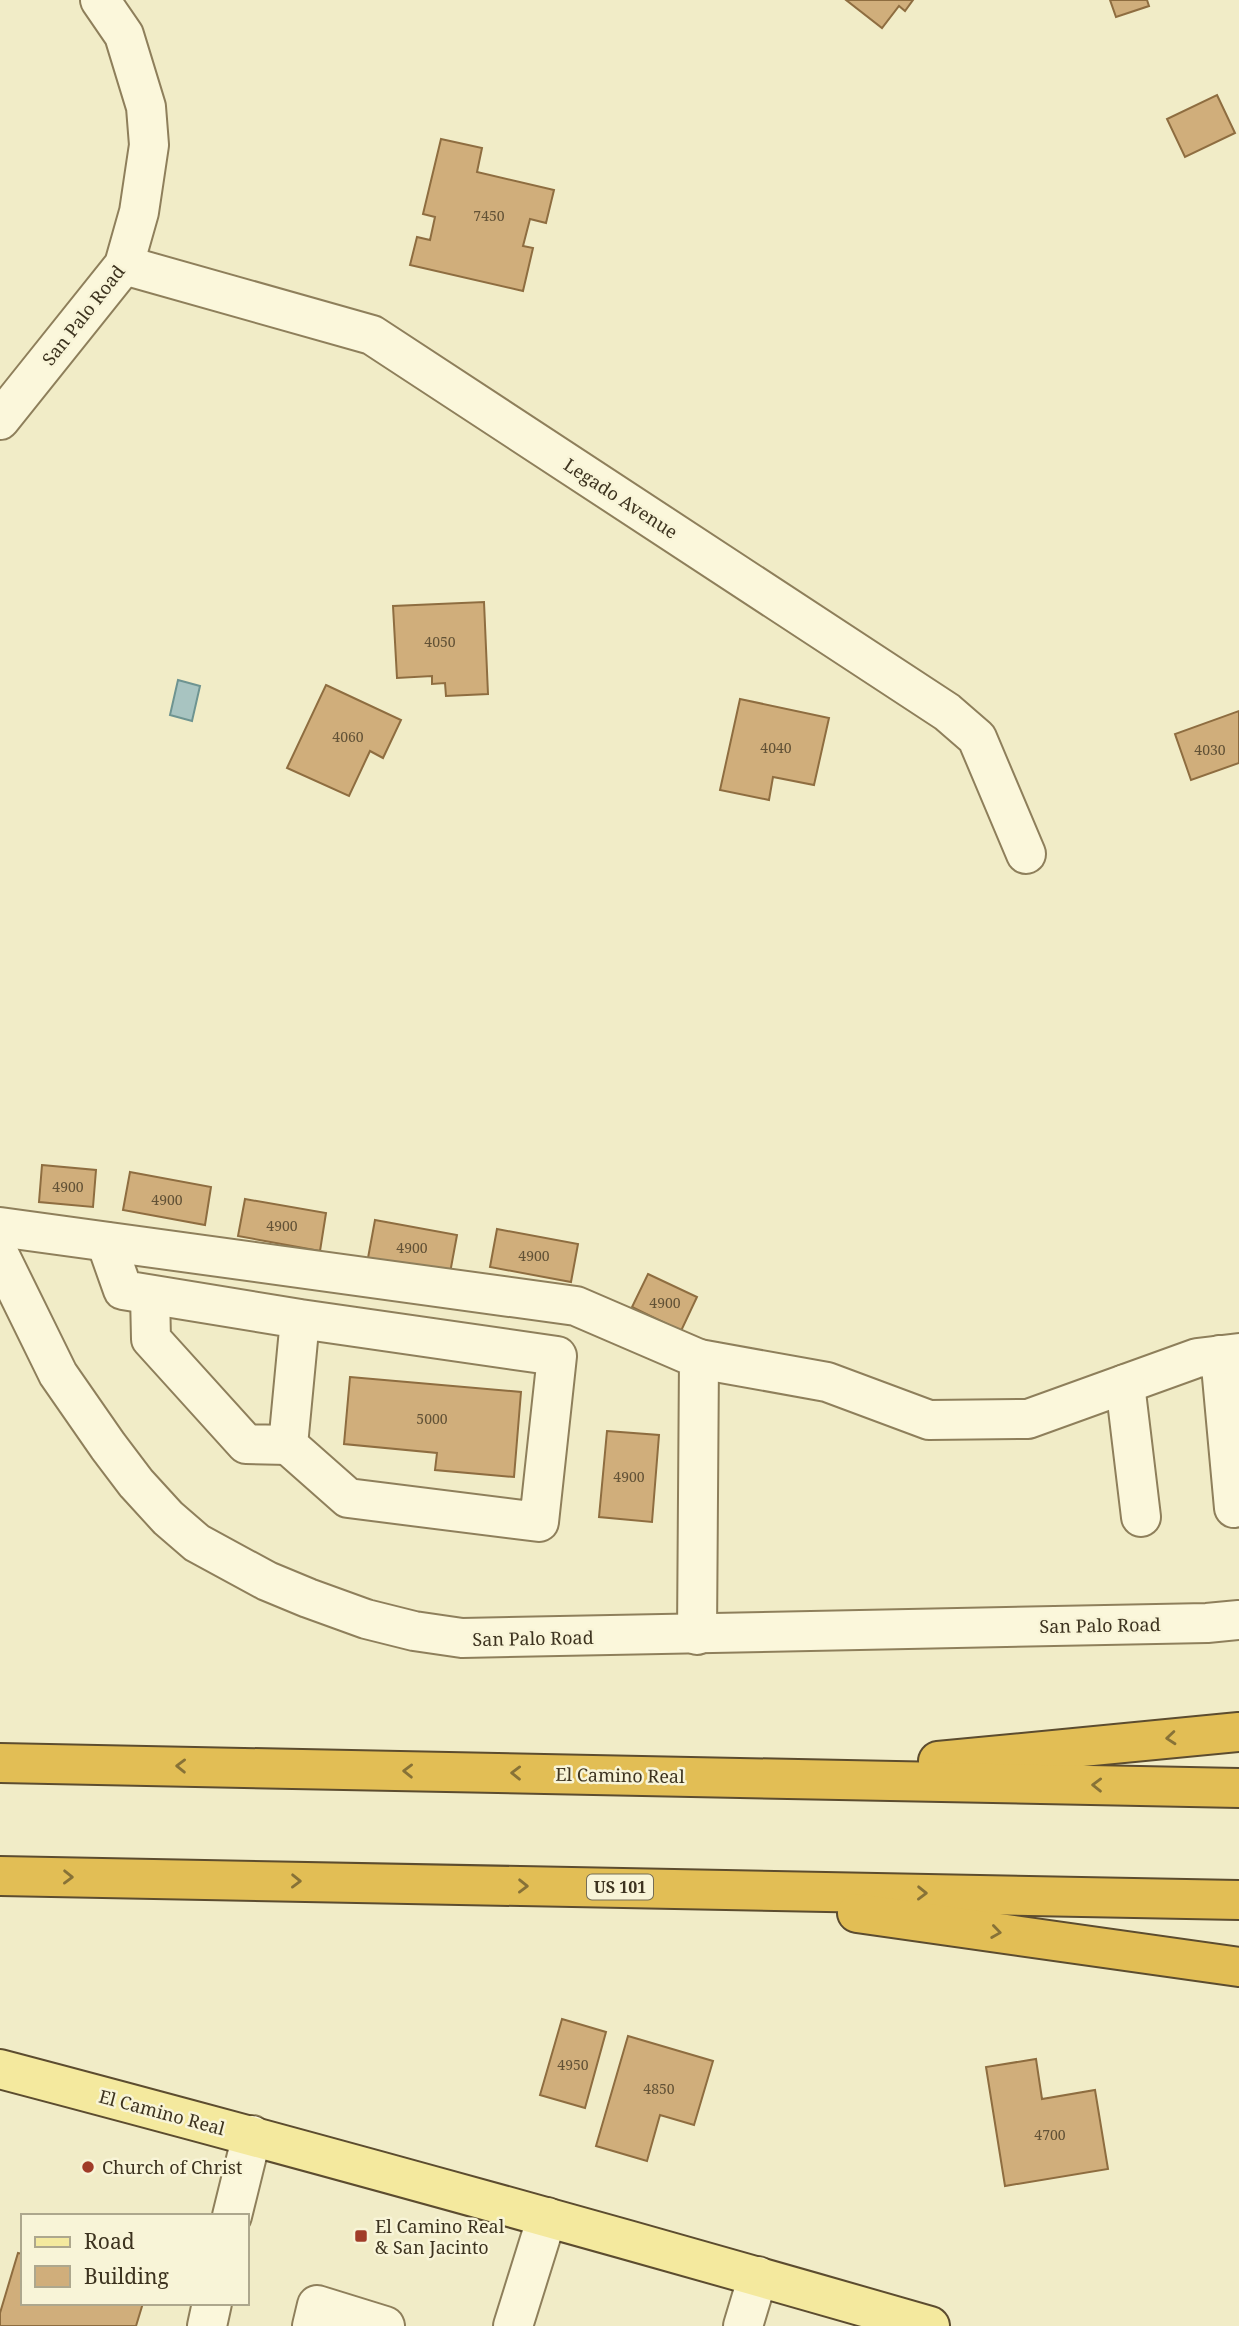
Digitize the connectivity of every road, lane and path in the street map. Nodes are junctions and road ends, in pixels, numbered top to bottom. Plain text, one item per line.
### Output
1 (100, 0) edge
2 (124, 265) junction
3 (0, 420) edge
4 (1026, 854) dead end
5 (0, 1227) edge
6 (106, 1242) junction
7 (0, 1256) edge
8 (150, 1295) junction
9 (300, 1319) junction
10 (1229, 1354) edge
11 (699, 1359) junction
12 (1125, 1384) junction
13 (288, 1445) junction
14 (1234, 1508) dead end
15 (1141, 1517) dead end
16 (1239, 1620) edge
17 (696, 1635) junction
18 (1239, 1732) edge
19 (0, 1763) edge
20 (755, 1778) junction
21 (1239, 1788) edge
22 (0, 1876) edge
23 (686, 1889) junction
24 (1239, 1900) edge
25 (1239, 1967) edge
26 (0, 2069) edge
27 (252, 2135) junction
28 (232, 2214) edge
29 (547, 2217) junction
30 (758, 2276) junction
31 (212, 2305) edge
32 (207, 2326) edge
33 (312, 2326) edge
34 (385, 2326) edge
35 (513, 2326) edge
36 (743, 2326) edge
37 (930, 2326) edge

1 - 2 street, San Palo Road
2 - 3 street, San Palo Road
2 - 4 street, Legado Avenue
5 - 6 street
6 - 8 street
6 - 11 street
7 - 17 street, San Palo Road
8 - 9 street
8 - 13 street
9 - 13 street
9 - 13 street
10 - 12 street
10 - 14 street
11 - 12 street
11 - 17 street
12 - 15 street
16 - 17 street, San Palo Road
18 -> 20 highway
20 -> 19 highway, El Camino Real
21 -> 20 highway, El Camino Real
22 -> 23 highway, US 101
23 -> 24 highway, US 101
23 -> 25 highway
26 - 27 main road, El Camino Real
27 - 28 street
27 - 29 main road, El Camino Real
29 - 30 main road, El Camino Real
29 - 35 street
30 - 36 street
30 - 37 main road, El Camino Real
31 - 32 street
33 - 34 street

